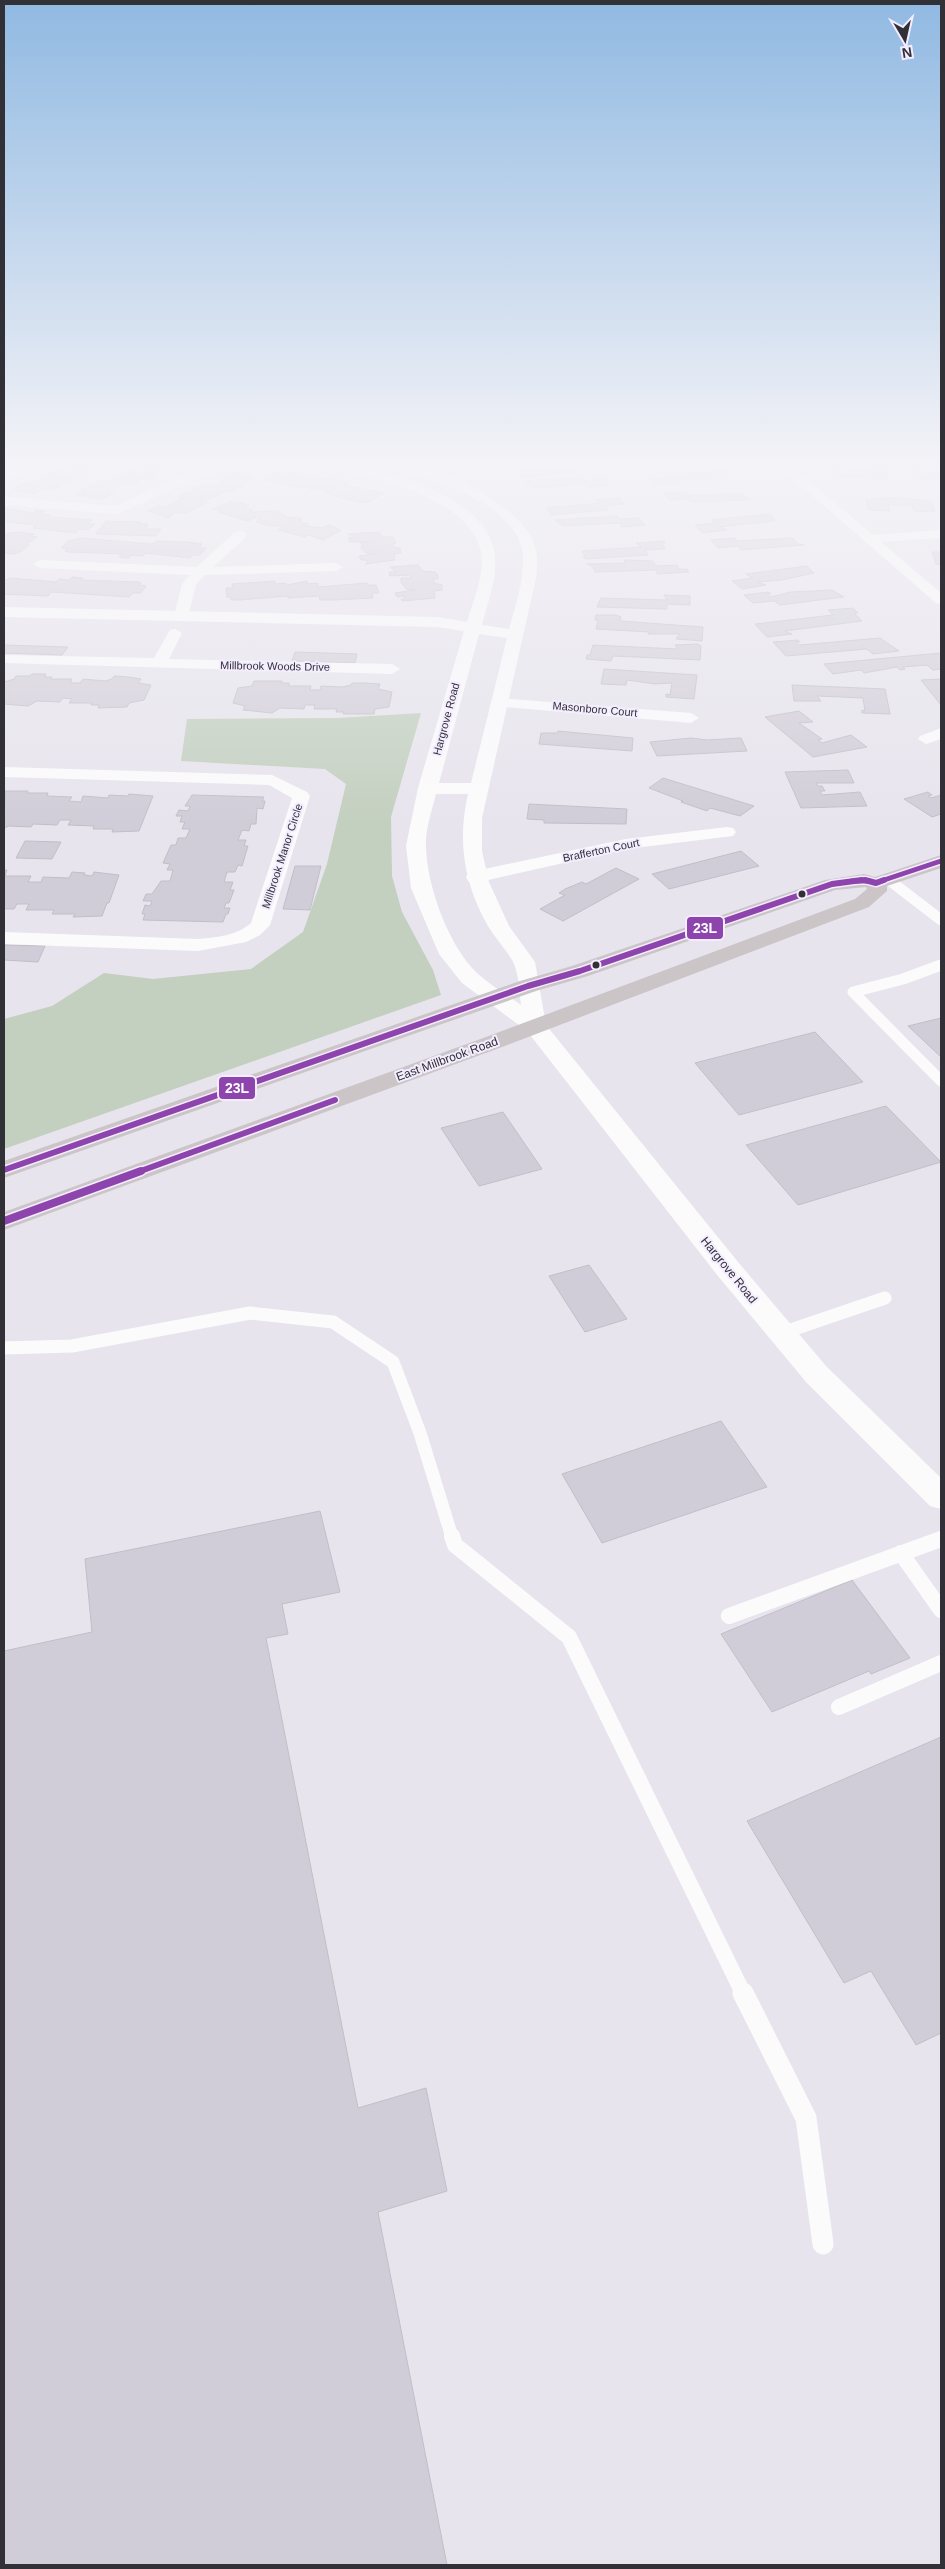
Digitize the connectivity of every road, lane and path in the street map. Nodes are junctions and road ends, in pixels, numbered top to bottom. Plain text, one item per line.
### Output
1 (189, 585) edge
2 (483, 585) edge
3 (527, 585) edge
4 (923, 585) edge
5 (941, 600) edge
6 (4, 612) edge
7 (182, 613) junction
8 (470, 632) junction
9 (156, 633) dead end
10 (175, 633) junction
11 (195, 634) dead end
12 (515, 635) junction
13 (436, 638) dead end
14 (4, 660) edge
15 (159, 663) junction
16 (392, 668) dead end
17 (499, 703) junction
18 (692, 718) dead end
19 (4, 772) edge
20 (427, 788) junction
21 (479, 789) junction
22 (727, 832) dead end
23 (941, 861) edge
24 (475, 877) junction
25 (881, 881) junction
26 (941, 920) edge
27 (4, 938) edge
28 (941, 965) edge
29 (528, 986) junction
30 (495, 997) junction
31 (536, 1026) junction
32 (941, 1081) edge
33 (4, 1170) edge
34 (4, 1221) edge
35 (885, 1298) dead end
36 (782, 1333) junction
37 (4, 1348) edge
38 (941, 1497) edge
39 (941, 1539) edge
40 (901, 1554) junction
41 (941, 1610) edge
42 (729, 1616) dead end
43 (941, 1663) edge
44 (839, 1707) dead end
45 (823, 2244) dead end

1 - 7 street
2 - 8 street, Hargrove Road
3 - 12 street, Hargrove Road
4 - 5 street
6 - 7 street
7 - 8 street
7 - 10 street
8 - 12 street
8 - 13 street
8 - 20 street, Hargrove Road
9 - 10 street
10 - 11 street
10 - 15 street
12 - 17 street, Hargrove Road
14 - 15 street, Millbrook Woods Drive
15 - 16 street, Millbrook Woods Drive
17 - 18 street, Masonboro Court
17 - 21 street, Hargrove Road
19 - 27 street, Millbrook Manor Circle
20 - 21 street
20 - 30 street, Hargrove Road
21 - 24 street, Hargrove Road
22 - 24 street, Brafferton Court
23 - 25 main road
24 - 29 street, Hargrove Road
25 - 26 lane
25 - 29 main road
25 - 31 main road, East Millbrook Road
28 - 32 lane
29 - 30 main road
29 - 31 street, Hargrove Road
30 - 31 street, Hargrove Road
30 - 33 main road
31 - 34 main road, East Millbrook Road
31 - 36 street, Hargrove Road
35 - 36 lane
36 - 38 street, Hargrove Road
37 - 45 lane
39 - 40 lane
40 - 41 lane
40 - 42 lane
43 - 44 lane

